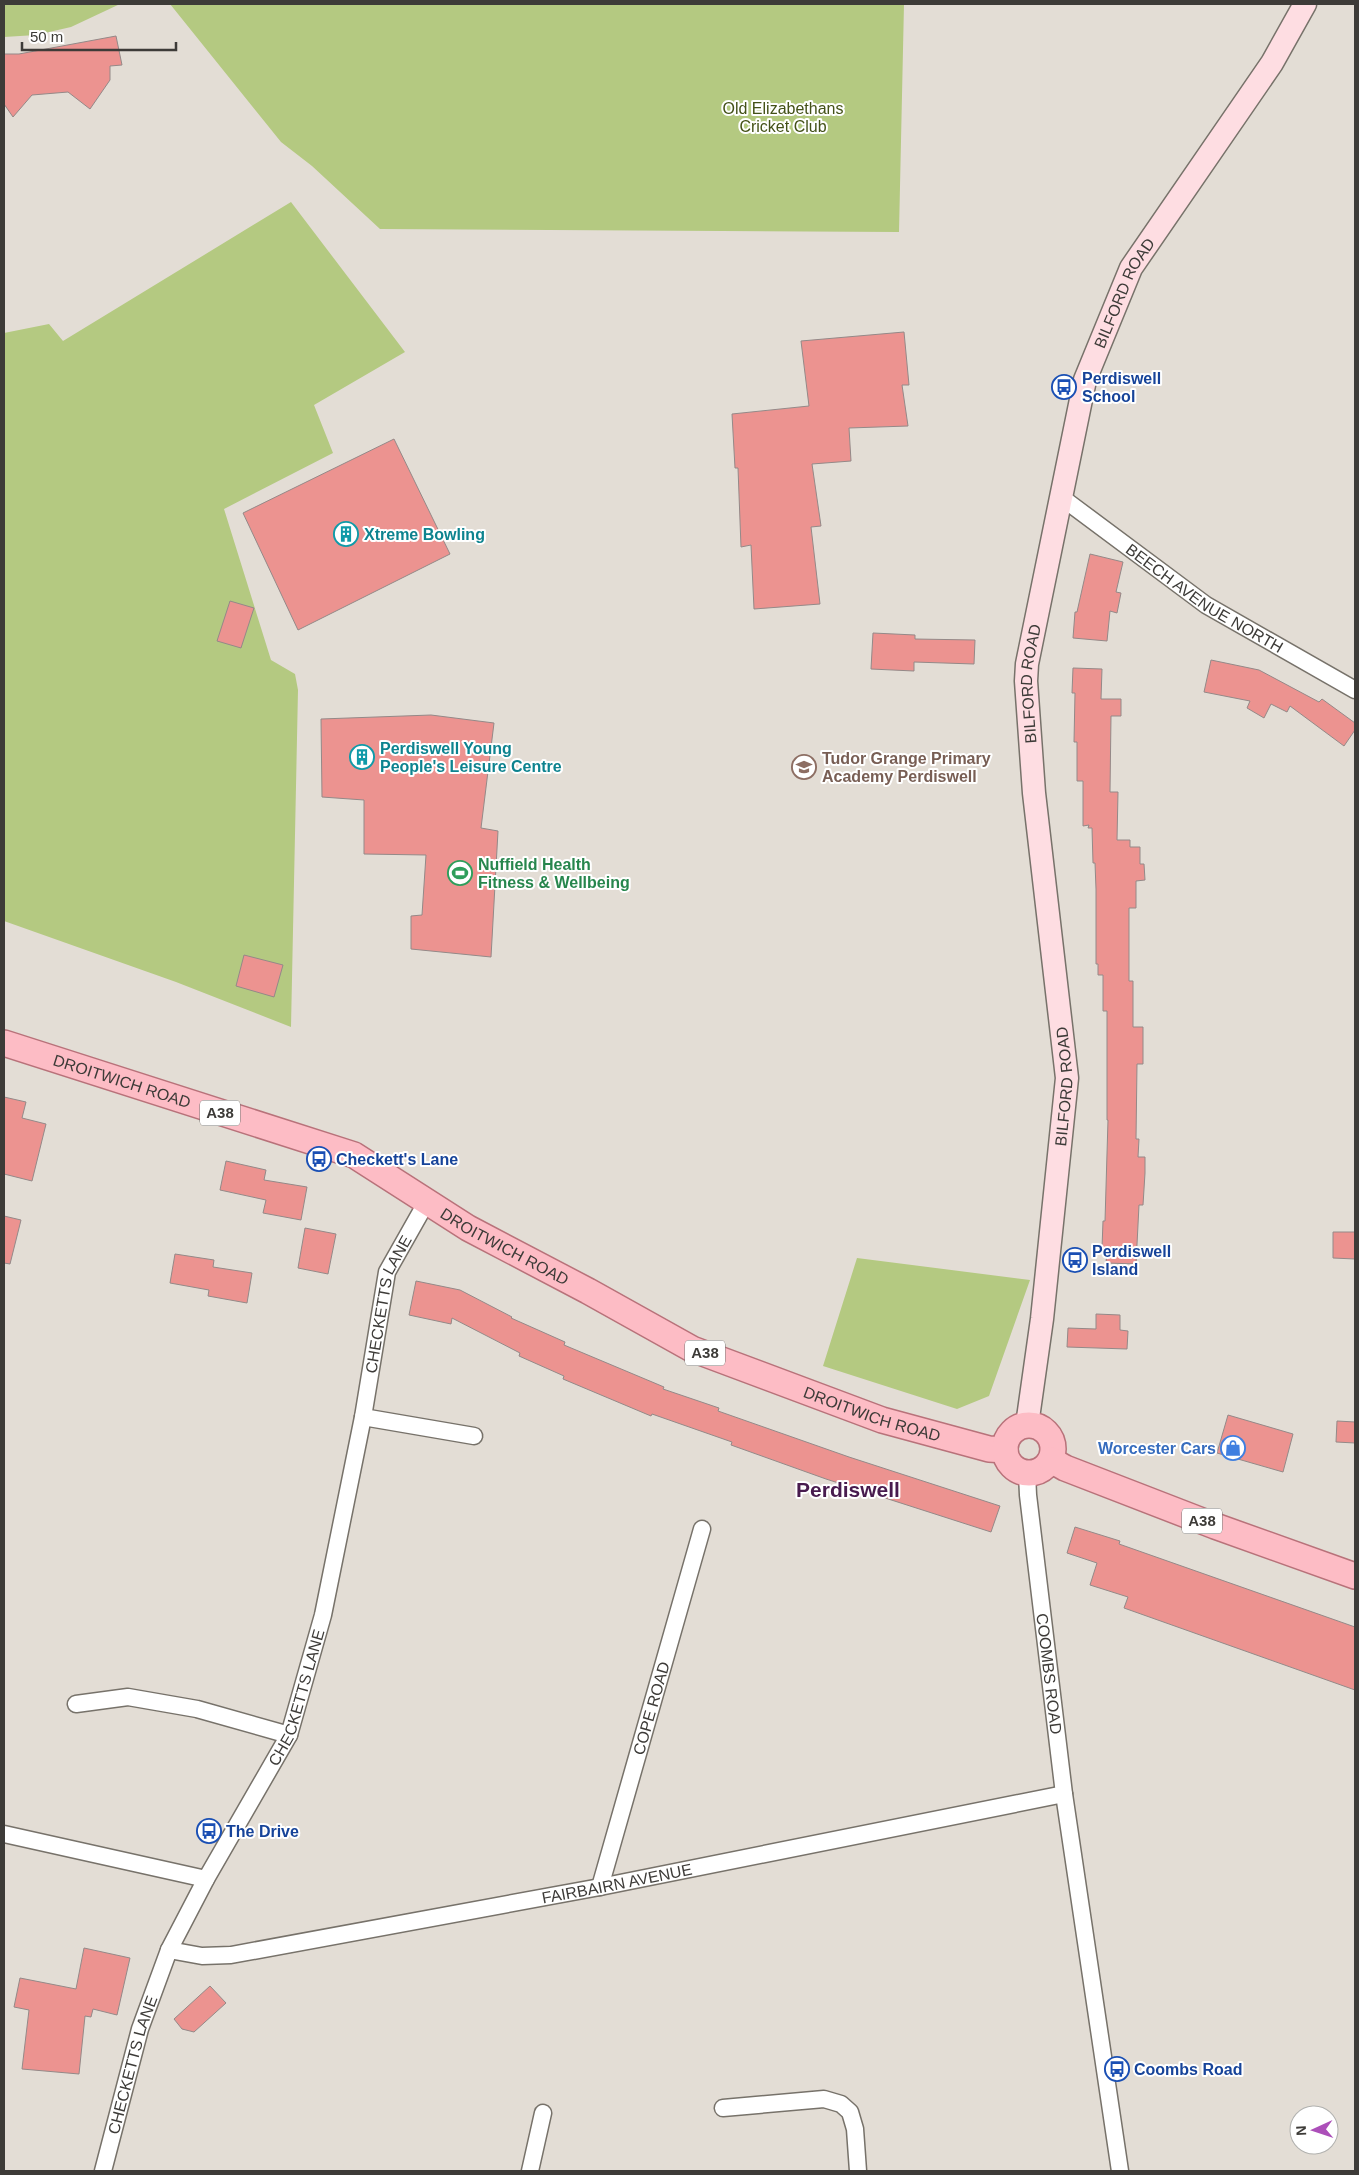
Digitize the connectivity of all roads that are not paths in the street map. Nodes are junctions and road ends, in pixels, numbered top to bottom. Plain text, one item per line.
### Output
1 (1305, 4) edge
2 (1061, 497) junction
3 (1355, 690) edge
4 (4, 1043) edge
5 (426, 1203) junction
6 (364, 1417) junction
7 (1027, 1425) junction
8 (474, 1436) dead end
9 (1005, 1450) junction
10 (1052, 1460) junction
11 (1027, 1473) junction
12 (702, 1529) dead end
13 (1355, 1576) edge
14 (76, 1704) dead end
15 (289, 1735) junction
16 (1064, 1794) junction
17 (4, 1834) edge
18 (206, 1879) junction
19 (600, 1887) junction
20 (169, 1950) junction
21 (723, 2108) dead end
22 (543, 2113) dead end
23 (103, 2171) edge
24 (530, 2171) edge
25 (858, 2171) edge
26 (1120, 2171) edge

1 - 2 main road, BILFORD ROAD
2 - 3 street, BEECH AVENUE NORTH
2 - 7 main road, BILFORD ROAD
4 - 5 main road, DROITWICH ROAD / A38
5 - 6 street, CHECKETTS LANE
5 - 9 main road, DROITWICH ROAD / A38
6 - 8 street
6 - 15 street, CHECKETTS LANE
7 - 9 main road
7 - 10 main road
9 - 11 main road
10 - 11 main road
10 - 13 main road, A38
11 - 16 street, COOMBS ROAD
12 - 19 street, COPE ROAD
14 - 15 street
15 - 18 street, CHECKETTS LANE
16 - 19 street, FAIRBAIRN AVENUE
16 - 26 street, COOMBS ROAD
17 - 18 street
18 - 20 street, CHECKETTS LANE
19 - 20 street, FAIRBAIRN AVENUE
20 - 23 street, CHECKETTS LANE
21 - 25 street
22 - 24 street

